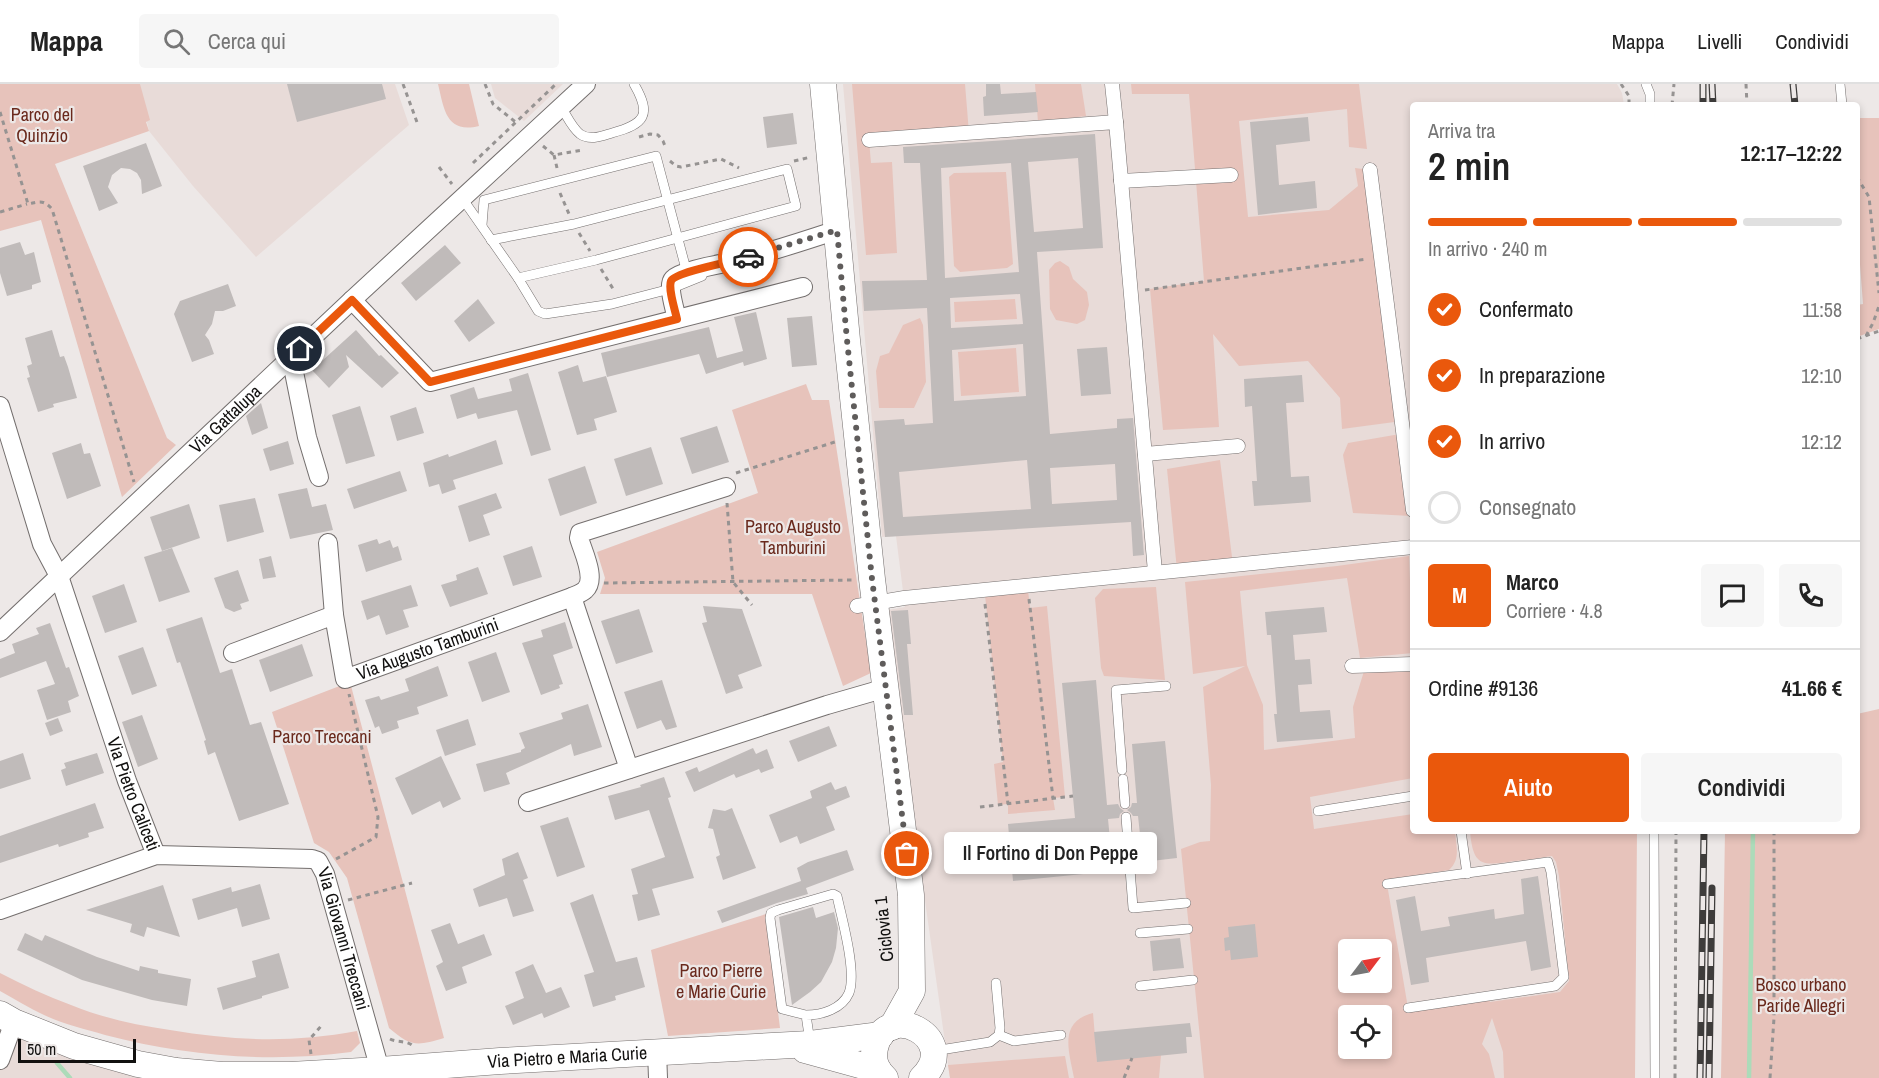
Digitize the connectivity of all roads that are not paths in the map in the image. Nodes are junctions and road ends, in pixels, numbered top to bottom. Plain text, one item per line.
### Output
1 (586, 84) edge
2 (634, 84) edge
3 (823, 84) edge
4 (1112, 84) edge
5 (1646, 84) edge
6 (1840, 84) edge
7 (1650, 102) edge
8 (1842, 102) edge
9 (561, 107) junction
10 (1116, 122) junction
11 (869, 140) dead end
12 (1370, 170) dead end
13 (1231, 175) dead end
14 (1121, 181) junction
15 (457, 191) junction
16 (668, 200) junction
17 (482, 225) junction
18 (837, 230) junction
19 (678, 238) junction
20 (491, 240) junction
21 (688, 276) junction
22 (518, 278) junction
23 (803, 287) dead end
24 (670, 289) junction
25 (352, 300) junction
26 (677, 319) junction
27 (287, 361) junction
28 (0, 406) edge
29 (1238, 446) dead end
30 (1145, 454) junction
31 (319, 477) dead end
32 (726, 486) road end
33 (1410, 486) edge
34 (328, 543) dead end
35 (1410, 547) edge
36 (1155, 572) junction
37 (59, 576) junction
38 (868, 596) junction
39 (572, 597) junction
40 (334, 615) junction
41 (0, 632) edge
42 (232, 652) dead end
43 (1410, 664) edge
44 (1352, 666) dead end
45 (1166, 686) dead end
46 (886, 688) junction
47 (629, 769) junction
48 (1410, 796) edge
49 (528, 802) dead end
50 (1125, 804) dead end
51 (1318, 811) dead end
52 (1126, 817) dead end
53 (1461, 834) edge
54 (1654, 834) edge
55 (156, 855) junction
56 (1467, 874) junction
57 (1387, 884) dead end
58 (911, 894) junction
59 (1186, 903) dead end
60 (0, 910) edge
61 (1188, 929) dead end
62 (1140, 933) dead end
63 (1193, 980) dead end
64 (996, 983) dead end
65 (1140, 986) dead end
66 (1408, 1008) dead end
67 (806, 1015) junction
68 (7, 1018) edge
69 (886, 1031) junction
70 (999, 1035) junction
71 (1061, 1035) dead end
72 (810, 1044) junction
73 (784, 1046) junction
74 (657, 1052) junction
75 (0, 1060) edge
76 (927, 1063) edge
77 (394, 1067) edge
78 (494, 1070) edge
79 (881, 1074) edge
80 (658, 1078) edge
81 (1654, 1078) edge

1 - 9 street, Via Gattalupa
2 - 9 lane
3 - 18 main road
4 - 10 street
5 - 7 lane
6 - 8 lane
9 - 15 street, Via Gattalupa
10 - 11 street
10 - 14 street
12 - 33 street
13 - 14 street
14 - 30 street
15 - 17 lane
15 - 25 street, Via Gattalupa
16 - 17 lane
16 - 19 lane
16 - 19 lane
16 - 20 lane
17 - 20 lane
18 - 21 street
18 - 38 main road
19 - 21 lane
19 - 22 lane
20 - 22 lane
21 - 24 street
22 - 24 lane
23 - 26 street
24 - 26 street
25 - 26 street
25 - 27 street, Via Gattalupa
27 - 31 street
27 - 37 street, Via Gattalupa
28 - 37 street, Via Pietro Caliceti
29 - 30 street
30 - 36 street
32 - 39 street, Via Augusto Tamburini
34 - 40 street, Via Augusto Tamburini
35 - 36 street
36 - 38 street
37 - 41 street, Via Gattalupa
37 - 55 street, Via Pietro Caliceti
38 - 46 main road
39 - 40 street, Via Augusto Tamburini
39 - 47 street
40 - 42 street
43 - 44 street
45 - 50 lane
46 - 47 street
46 - 58 main road
47 - 49 street
48 - 51 lane
52 - 59 lane
53 - 56 lane
54 - 81 lane
55 - 60 street, Via Pietro Caliceti
55 - 77 street, Via Giovanni Treccani
56 - 57 lane
56 - 66 lane
58 - 69 main road
58 - 76 main road
61 - 62 lane
63 - 65 lane
64 - 70 lane
67 - 67 lane
67 - 72 lane
68 - 75 street
68 - 77 main road, Via Pietro e Maria Curie
69 - 72 main road, Via Pietro e Maria Curie
69 - 76 main road, Via Pietro e Maria Curie
69 - 79 main road
70 - 71 lane
70 - 76 lane
72 - 73 main road, Via Pietro e Maria Curie
73 - 74 main road, Via Pietro e Maria Curie
73 - 79 main road, Via Pietro e Maria Curie
74 - 78 main road, Via Pietro e Maria Curie
74 - 80 street
77 - 78 main road, Via Pietro e Maria Curie

